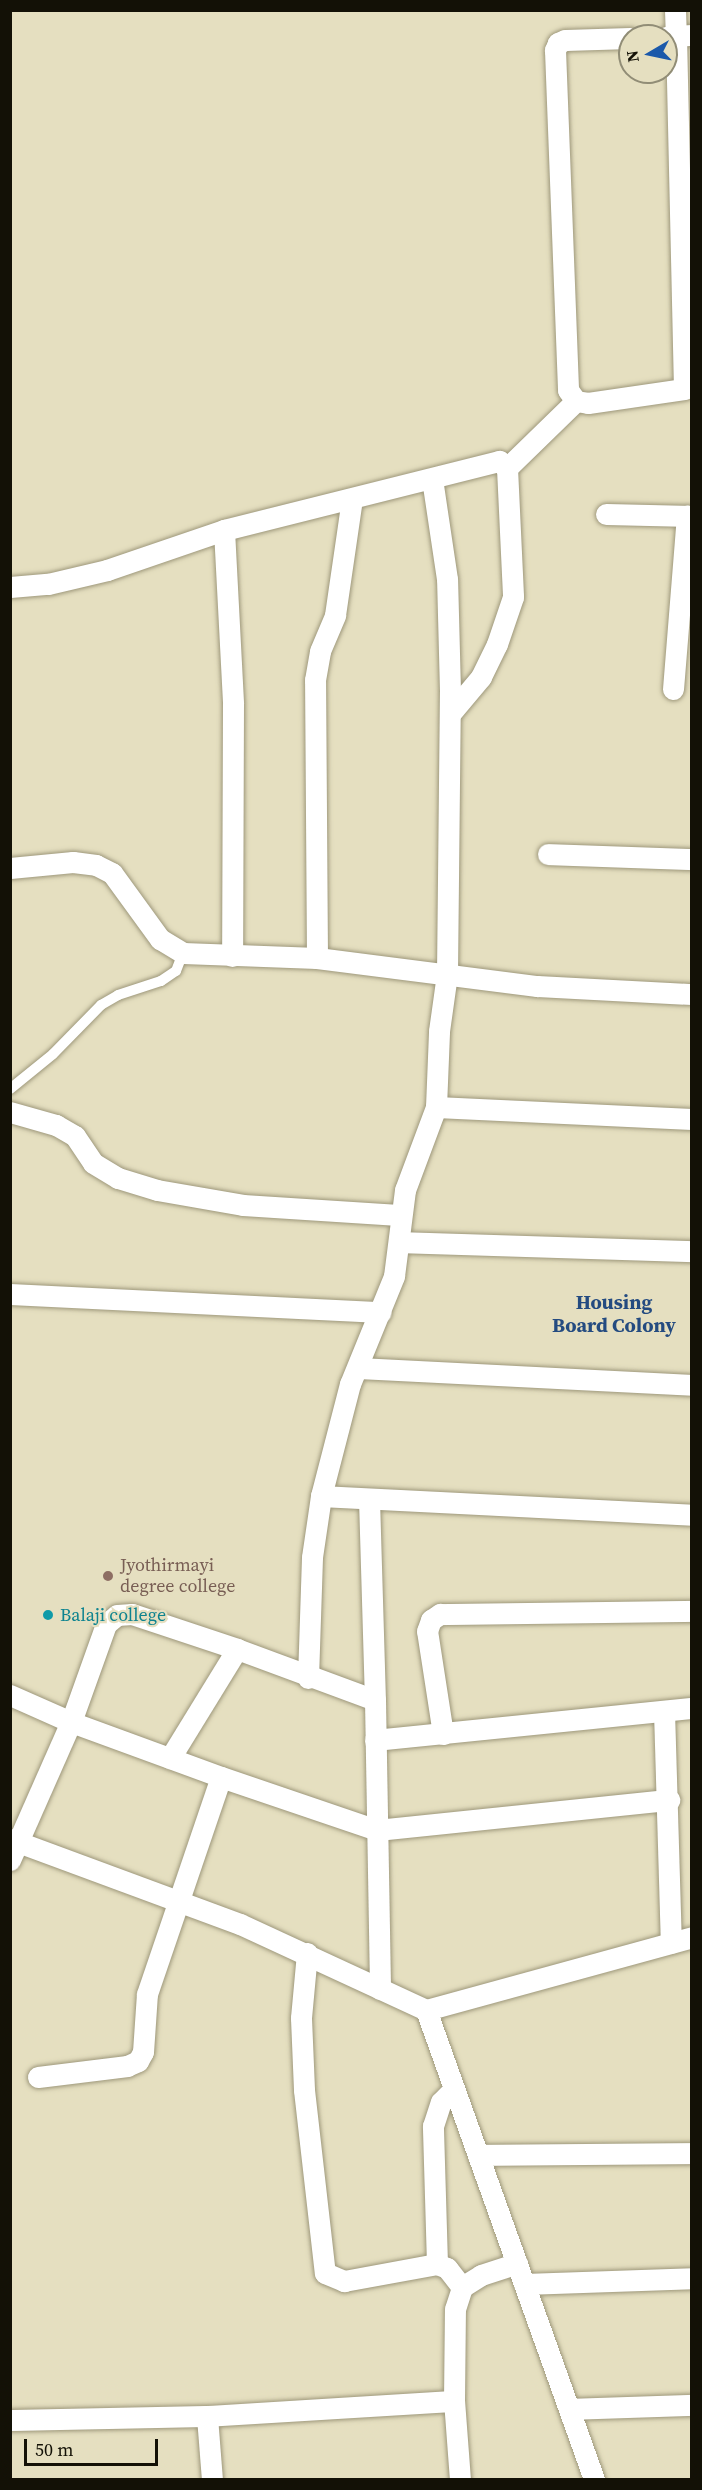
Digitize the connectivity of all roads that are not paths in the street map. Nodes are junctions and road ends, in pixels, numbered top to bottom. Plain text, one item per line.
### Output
1 (678, 36) edge
2 (618, 38) edge
3 (686, 156) edge
4 (686, 274) edge
5 (688, 389) edge
6 (576, 401) junction
7 (507, 468) junction
8 (432, 479) junction
9 (352, 499) junction
10 (606, 514) dead end
11 (689, 516) edge
12 (224, 530) junction
13 (10, 587) edge
14 (673, 689) dead end
15 (450, 714) junction
16 (548, 854) dead end
17 (692, 859) edge
18 (10, 868) edge
19 (183, 954) junction
20 (232, 956) junction
21 (317, 958) junction
22 (447, 974) junction
23 (692, 994) edge
24 (10, 1089) edge
25 (436, 1107) junction
26 (10, 1112) edge
27 (692, 1119) edge
28 (399, 1215) junction
29 (399, 1242) junction
30 (692, 1251) edge
31 (10, 1294) edge
32 (381, 1312) junction
33 (359, 1368) junction
34 (692, 1385) edge
35 (321, 1497) junction
36 (369, 1499) junction
37 (692, 1515) edge
38 (692, 1611) edge
39 (237, 1649) junction
40 (308, 1678) junction
41 (10, 1695) edge
42 (375, 1700) junction
43 (692, 1708) edge
44 (663, 1711) junction
45 (70, 1722) junction
46 (442, 1734) junction
47 (375, 1740) junction
48 (170, 1758) junction
49 (221, 1777) junction
50 (669, 1800) junction
51 (377, 1830) junction
52 (14, 1847) edge
53 (177, 1900) junction
54 (681, 1940) edge
55 (307, 1953) junction
56 (380, 1989) junction
57 (426, 2010) junction
58 (38, 2077) dead end
59 (454, 2089) junction
60 (692, 2153) edge
61 (478, 2155) junction
62 (437, 2264) junction
63 (516, 2264) junction
64 (692, 2278) edge
65 (524, 2284) junction
66 (462, 2287) junction
67 (454, 2401) junction
68 (692, 2405) edge
69 (570, 2409) junction
70 (207, 2416) junction
71 (10, 2420) edge
72 (212, 2480) edge
73 (460, 2480) edge
74 (594, 2480) edge

1 - 3 street
2 - 6 street
3 - 4 street
4 - 5 street
5 - 6 street
6 - 7 street
7 - 8 street
7 - 15 street
8 - 9 street
8 - 15 street
9 - 12 street
9 - 21 street
10 - 11 street
11 - 14 street
12 - 13 street
12 - 20 street
15 - 22 street
16 - 17 street
18 - 19 street
19 - 20 street
19 - 24 lane
20 - 21 street
21 - 22 street
22 - 23 street
22 - 25 street
25 - 27 street
25 - 28 street
26 - 28 street
28 - 29 street
29 - 30 street
29 - 32 street
31 - 32 street
32 - 33 street
33 - 34 street
33 - 35 street
35 - 36 street
35 - 40 street
36 - 37 street
36 - 42 street
38 - 46 street
39 - 40 street
39 - 45 street
39 - 48 street
40 - 42 street
41 - 45 street
42 - 47 street
43 - 44 street
44 - 46 street
44 - 50 street
45 - 48 street
45 - 52 street
46 - 47 street
47 - 51 street
48 - 49 street
49 - 51 street
49 - 53 street
50 - 51 street
50 - 54 street
51 - 56 street
52 - 53 street
53 - 55 street
53 - 58 street
54 - 57 street
55 - 56 street
55 - 62 street
56 - 57 street
57 - 59 street
59 - 61 street
59 - 62 street
60 - 61 street
61 - 63 street
62 - 66 street
63 - 65 street
63 - 66 street
64 - 65 street
65 - 69 street
66 - 67 street
67 - 70 street
67 - 73 street
68 - 69 street
69 - 74 street
70 - 71 street
70 - 72 street

